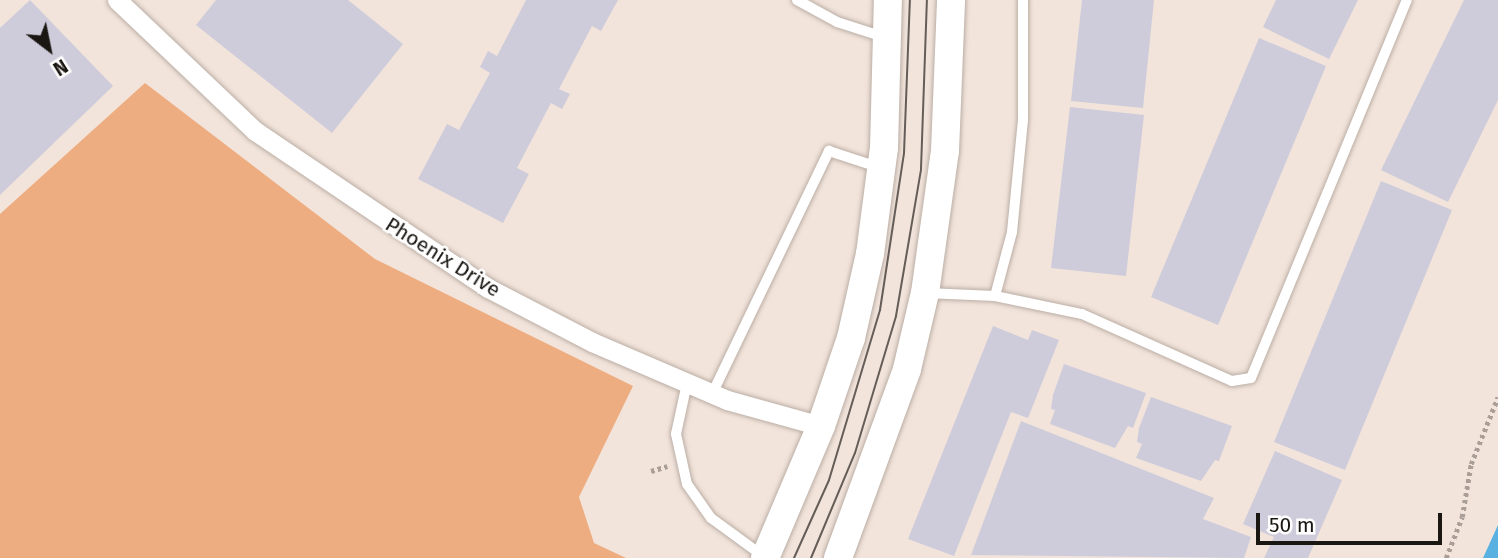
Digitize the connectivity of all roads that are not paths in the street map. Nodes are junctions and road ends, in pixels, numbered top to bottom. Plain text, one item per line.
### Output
1 (117, 0) edge
2 (797, 0) edge
3 (888, 0) edge
4 (951, 0) edge
5 (1023, 0) edge
6 (1407, 0) edge
7 (888, 38) junction
8 (881, 168) junction
9 (925, 293) junction
10 (995, 296) junction
11 (687, 383) junction
12 (712, 394) junction
13 (821, 426) junction
14 (765, 558) edge
15 (838, 558) edge

1 - 11 street, Phoenix Drive
2 - 7 lane
3 - 7 main road
4 - 9 main road
5 - 10 lane
6 - 10 lane
7 - 8 main road
8 - 12 lane
8 - 13 main road
9 - 10 lane
9 - 15 main road
11 - 12 street, Phoenix Drive
11 - 14 lane
12 - 13 street, Phoenix Drive
13 - 14 main road

